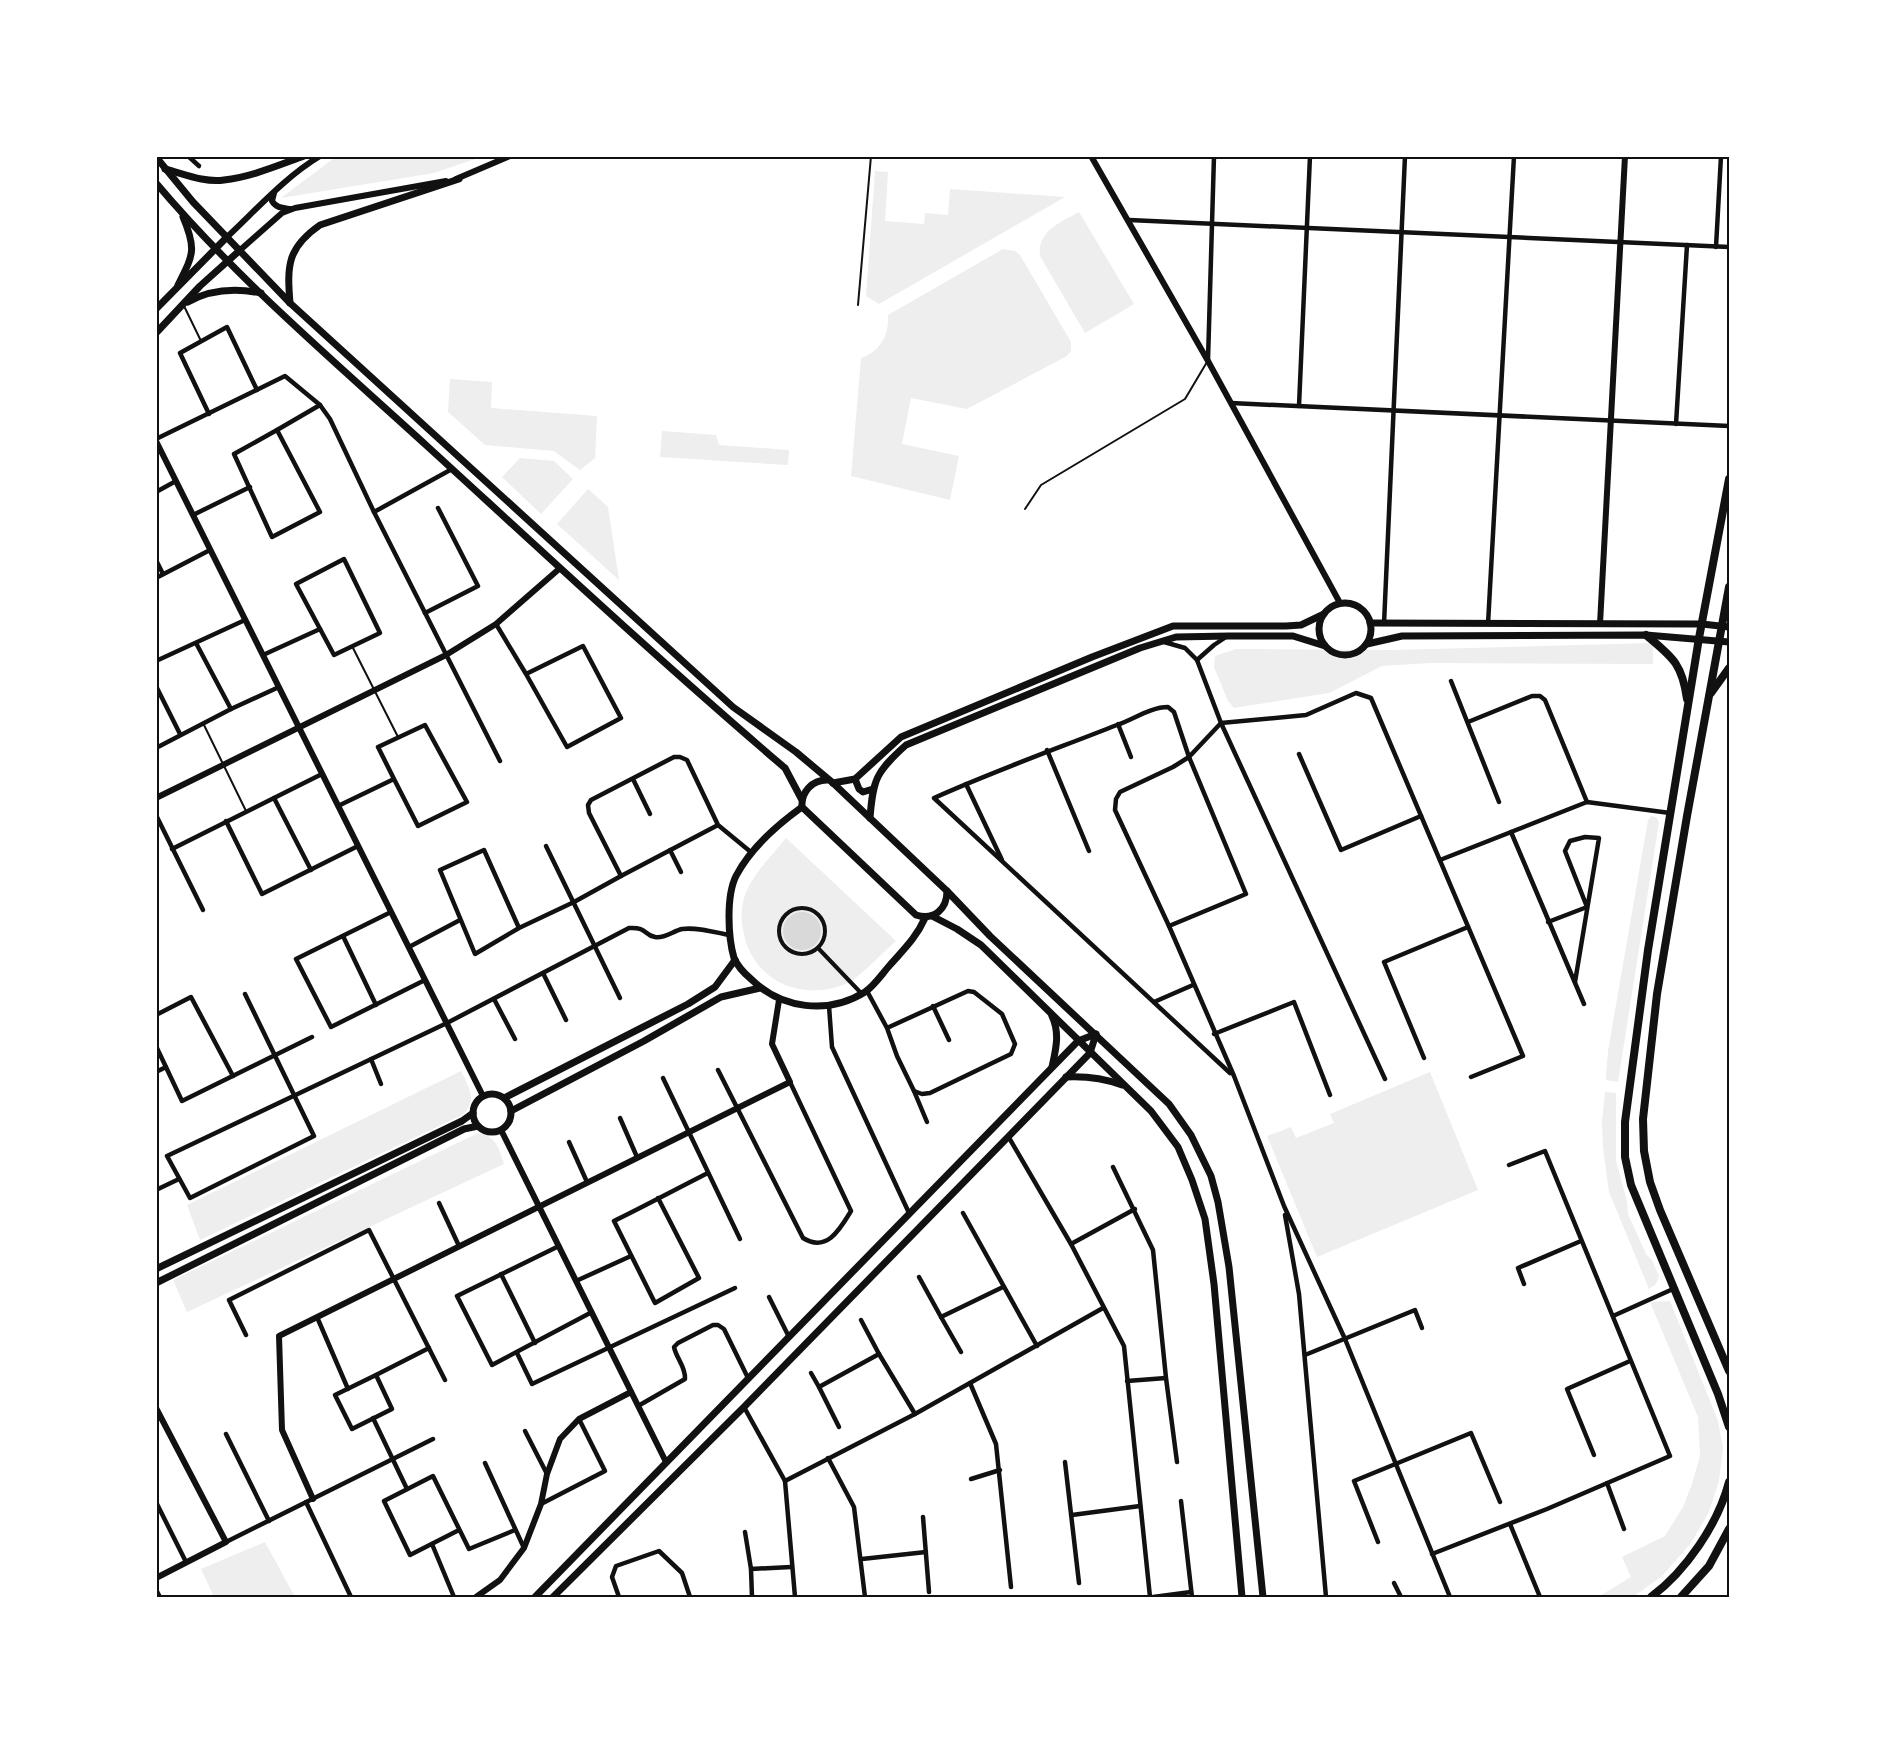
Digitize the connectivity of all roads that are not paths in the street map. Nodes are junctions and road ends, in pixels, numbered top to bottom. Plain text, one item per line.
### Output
1 (188, 156) edge
2 (304, 156) edge
3 (320, 156) edge
4 (510, 156) edge
5 (871, 156) edge
6 (1091, 156) edge
7 (1214, 156) edge
8 (1310, 156) edge
9 (1405, 156) edge
10 (1514, 156) edge
11 (1625, 156) edge
12 (1721, 156) edge
13 (156, 158) edge
14 (199, 166) dead end
15 (165, 169) junction
16 (459, 179) junction
17 (156, 183) edge
18 (274, 193) junction
19 (291, 210) junction
20 (181, 212) junction
21 (1129, 220) junction
22 (1212, 224) junction
23 (1305, 228) junction
24 (1402, 232) junction
25 (227, 237) junction
26 (1510, 237) junction
27 (1621, 242) junction
28 (1687, 245) junction
29 (1716, 247) junction
30 (1729, 247) edge
31 (216, 250) junction
32 (240, 251) junction
33 (227, 262) junction
34 (176, 289) junction
35 (261, 293) junction
36 (291, 303) junction
37 (158, 304) edge
38 (184, 305) junction
39 (858, 305) dead end
40 (156, 333) edge
41 (201, 341) junction
42 (1208, 361) junction
43 (257, 390) junction
44 (1231, 403) junction
45 (320, 405) junction
46 (1299, 406) junction
47 (1394, 410) junction
48 (209, 414) junction
49 (1500, 416) junction
50 (1611, 421) junction
51 (1676, 424) junction
52 (1729, 426) edge
53 (277, 430) junction
54 (156, 440) edge
55 (452, 469) junction
56 (1729, 479) edge
57 (176, 481) junction
58 (250, 487) junction
59 (156, 492) edge
60 (438, 508) dead end
61 (1025, 509) dead end
62 (374, 512) junction
63 (193, 514) junction
64 (210, 550) junction
65 (156, 560) edge
66 (559, 569) junction
67 (163, 574) junction
68 (156, 578) edge
69 (1729, 587) edge
70 (1340, 603) junction
71 (424, 613) junction
72 (1324, 614) junction
73 (245, 620) junction
74 (1370, 623) junction
75 (496, 624) junction
76 (1384, 624) junction
77 (1488, 624) junction
78 (1600, 624) junction
79 (1702, 624) junction
80 (1725, 627) edge
81 (320, 629) junction
82 (1646, 635) junction
83 (1229, 636) junction
84 (1699, 638) junction
85 (1719, 640) junction
86 (1158, 642) junction
87 (1729, 642) edge
88 (196, 643) junction
89 (1367, 644) junction
90 (352, 646) junction
91 (1325, 646) junction
92 (263, 655) junction
93 (446, 656) junction
94 (1197, 660) junction
95 (156, 661) edge
96 (1729, 668) edge
97 (526, 674) junction
98 (1451, 681) dead end
99 (156, 686) edge
100 (279, 687) junction
101 (373, 691) junction
102 (1709, 696) junction
103 (231, 709) junction
104 (1689, 710) junction
105 (1468, 722) junction
106 (203, 723) junction
107 (1221, 723) junction
108 (1118, 724) junction
109 (299, 727) junction
110 (180, 734) junction
111 (398, 737) junction
112 (156, 748) edge
113 (1047, 750) junction
114 (1299, 754) dead end
115 (1131, 757) dead end
116 (1189, 757) junction
117 (500, 761) dead end
118 (223, 765) junction
119 (322, 774) junction
120 (394, 779) junction
121 (633, 779) junction
122 (855, 779) junction
123 (830, 782) junction
124 (966, 784) junction
125 (873, 789) junction
126 (156, 798) edge
127 (274, 798) junction
128 (1499, 801) dead end
129 (1587, 802) junction
130 (802, 803) junction
131 (338, 806) junction
132 (246, 811) junction
133 (1670, 813) junction
134 (650, 814) dead end
135 (156, 815) edge
136 (1421, 816) junction
137 (870, 818) junction
138 (226, 821) junction
139 (718, 825) junction
140 (1511, 832) junction
141 (358, 846) junction
142 (546, 846) dead end
143 (172, 849) junction
144 (670, 850) junction
145 (1089, 851) dead end
146 (752, 853) junction
147 (1440, 860) junction
148 (1004, 864) junction
149 (311, 870) junction
150 (681, 873) dead end
151 (621, 876) junction
152 (947, 891) junction
153 (574, 902) junction
154 (1587, 907) junction
155 (203, 910) dead end
156 (391, 912) junction
157 (928, 917) junction
158 (460, 920) junction
159 (1548, 922) junction
160 (1169, 926) junction
161 (1468, 927) junction
162 (519, 928) junction
163 (729, 935) junction
164 (343, 936) junction
165 (596, 946) junction
166 (409, 947) junction
167 (818, 948) junction
168 (1648, 950) junction
169 (1665, 951) junction
170 (735, 960) junction
171 (543, 973) junction
172 (425, 980) junction
173 (1575, 982) junction
174 (1193, 985) junction
175 (760, 988) junction
176 (864, 992) junction
177 (245, 994) dead end
178 (620, 998) dead end
179 (494, 999) junction
180 (779, 1000) junction
181 (1154, 1002) junction
182 (1584, 1004) dead end
183 (376, 1005) junction
184 (829, 1006) junction
185 (933, 1006) junction
186 (1048, 1009) junction
187 (156, 1015) edge
188 (566, 1020) dead end
189 (447, 1023) junction
190 (887, 1028) junction
191 (1096, 1034) junction
192 (1214, 1034) junction
193 (312, 1037) dead end
194 (514, 1038) dead end
195 (949, 1040) dead end
196 (1078, 1041) junction
197 (156, 1046) edge
198 (1090, 1053) junction
199 (275, 1056) junction
200 (1424, 1058) dead end
201 (371, 1059) junction
202 (166, 1067) junction
203 (1051, 1069) junction
204 (717, 1070) dead end
205 (156, 1072) edge
206 (233, 1076) junction
207 (1234, 1076) junction
208 (1066, 1077) junction
209 (1471, 1077) dead end
210 (663, 1078) dead end
211 (1385, 1079) dead end
212 (790, 1082) junction
213 (381, 1084) dead end
214 (1127, 1087) junction
215 (914, 1091) junction
216 (294, 1095) junction
217 (1330, 1095) dead end
218 (483, 1096) junction
219 (504, 1098) junction
220 (737, 1108) junction
221 (511, 1111) junction
222 (473, 1113) junction
223 (620, 1118) dead end
224 (927, 1122) dead end
225 (478, 1126) junction
226 (501, 1130) junction
227 (688, 1132) junction
228 (1008, 1136) junction
229 (569, 1142) dead end
230 (637, 1157) junction
231 (1509, 1165) dead end
232 (1113, 1167) dead end
233 (708, 1173) junction
234 (179, 1179) junction
235 (587, 1182) junction
236 (156, 1190) edge
237 (658, 1198) junction
238 (439, 1203) dead end
239 (539, 1206) junction
240 (1284, 1206) junction
241 (1135, 1209) junction
242 (909, 1213) junction
243 (963, 1213) dead end
244 (740, 1239) dead end
245 (1581, 1241) junction
246 (1071, 1244) junction
247 (459, 1246) junction
248 (559, 1246) junction
249 (631, 1256) junction
250 (156, 1269) edge
251 (501, 1274) junction
252 (919, 1277) dead end
253 (394, 1278) junction
254 (576, 1281) junction
255 (156, 1283) edge
256 (1524, 1284) dead end
257 (1003, 1287) junction
258 (735, 1288) dead end
259 (1673, 1289) junction
260 (769, 1297) dead end
261 (1103, 1308) junction
262 (592, 1312) junction
263 (1613, 1316) junction
264 (316, 1317) junction
265 (941, 1317) junction
266 (861, 1320) dead end
267 (1422, 1328) dead end
268 (246, 1335) dead end
269 (789, 1338) junction
270 (1345, 1339) junction
271 (535, 1343) junction
272 (1037, 1346) junction
273 (429, 1348) junction
274 (609, 1348) junction
275 (961, 1352) dead end
276 (517, 1353) junction
277 (879, 1354) junction
278 (1305, 1355) junction
279 (1630, 1360) junction
280 (1729, 1371) edge
281 (811, 1373) dead end
282 (376, 1375) junction
283 (748, 1378) junction
284 (1166, 1378) junction
285 (445, 1380) dead end
286 (1127, 1382) junction
287 (970, 1383) junction
288 (819, 1387) junction
289 (348, 1389) junction
290 (631, 1392) junction
291 (638, 1406) junction
292 (744, 1407) junction
293 (156, 1408) edge
294 (915, 1414) junction
295 (373, 1418) junction
296 (579, 1419) junction
297 (839, 1427) dead end
298 (1729, 1427) edge
299 (525, 1431) dead end
300 (226, 1434) dead end
301 (433, 1439) dead end
302 (1594, 1455) dead end
303 (828, 1458) junction
304 (393, 1460) junction
305 (666, 1462) junction
306 (1065, 1462) dead end
307 (1177, 1462) dead end
308 (485, 1463) dead end
309 (1395, 1463) junction
310 (1000, 1470) junction
311 (547, 1474) junction
312 (971, 1479) dead end
313 (785, 1481) junction
314 (1729, 1482) edge
315 (1607, 1483) junction
316 (407, 1489) junction
317 (313, 1499) junction
318 (1181, 1501) dead end
319 (156, 1502) edge
320 (306, 1502) junction
321 (1500, 1502) dead end
322 (541, 1504) junction
323 (1140, 1506) junction
324 (1072, 1515) junction
325 (923, 1517) dead end
326 (269, 1521) junction
327 (1510, 1524) junction
328 (1624, 1529) dead end
329 (1729, 1529) edge
330 (459, 1530) junction
331 (515, 1530) junction
332 (746, 1532) dead end
333 (226, 1542) junction
334 (1378, 1542) dead end
335 (432, 1544) junction
336 (524, 1548) junction
337 (926, 1552) junction
338 (1432, 1554) junction
339 (862, 1558) junction
340 (186, 1562) junction
341 (791, 1567) junction
342 (751, 1569) junction
343 (156, 1578) edge
344 (1079, 1583) dead end
345 (1395, 1583) dead end
346 (1011, 1587) dead end
347 (156, 1592) edge
348 (929, 1592) dead end
349 (1191, 1595) edge
350 (159, 1597) edge
351 (351, 1597) edge
352 (454, 1597) edge
353 (476, 1597) edge
354 (535, 1597) edge
355 (553, 1597) edge
356 (619, 1597) edge
357 (690, 1597) edge
358 (752, 1597) edge
359 (795, 1597) edge
360 (865, 1597) edge
361 (1152, 1597) edge
362 (1242, 1597) edge
363 (1263, 1597) edge
364 (1326, 1597) edge
365 (1401, 1597) edge
366 (1450, 1597) edge
367 (1540, 1597) edge
368 (1651, 1597) edge
369 (1681, 1597) edge

1 - 14 street
2 - 15 main road
3 - 18 street
4 - 16 street
5 - 39 lane
6 - 21 street
7 - 22 street
8 - 23 street
9 - 24 street
10 - 26 street
11 - 27 street
12 - 29 street
13 - 15 main road
15 - 25 main road
16 - 19 street
16 - 36 main road
17 - 20 main road
18 - 19 street
18 - 25 street
19 - 32 street
20 - 31 main road
20 - 34 main road
21 - 22 street
21 - 42 street
22 - 23 street
22 - 42 street
23 - 24 street
23 - 46 street
24 - 26 street
24 - 47 street
25 - 31 main road
25 - 32 main road
26 - 27 street
26 - 49 street
27 - 28 street
27 - 50 street
28 - 29 street
28 - 51 street
29 - 30 street
31 - 33 main road
31 - 34 main road
32 - 33 main road
32 - 36 main road
33 - 35 main road
33 - 38 main road
34 - 37 main road
35 - 38 main road
35 - 55 main road
36 - 123 main road
38 - 40 main road
38 - 41 lane
41 - 43 street
41 - 48 street
42 - 44 street
42 - 61 lane
43 - 45 street
43 - 48 street
44 - 46 street
44 - 70 street
45 - 53 street
45 - 62 street
46 - 47 street
47 - 49 street
47 - 76 street
48 - 54 street
49 - 50 street
49 - 77 street
50 - 51 street
50 - 78 street
51 - 52 street
53 - 58 street
53 - 58 street
54 - 57 street
55 - 62 street
55 - 66 main road
56 - 79 main road
57 - 59 street
57 - 63 street
58 - 63 street
60 - 71 street
62 - 71 street
63 - 64 street
64 - 67 street
64 - 73 street
65 - 67 street
66 - 75 street
66 - 130 main road
67 - 68 street
69 - 80 main road
70 - 72 main road
70 - 74 main road
71 - 93 street
72 - 91 main road
72 - 122 main road
73 - 88 street
73 - 92 street
74 - 76 main road
74 - 89 main road
75 - 93 street
75 - 97 street
76 - 77 main road
77 - 78 main road
78 - 79 main road
79 - 80 main road
79 - 84 main road
80 - 85 main road
81 - 90 street
81 - 90 street
81 - 92 street
82 - 84 main road
82 - 89 main road
82 - 104 main road
83 - 86 main road
83 - 91 main road
83 - 94 street
84 - 85 main road
84 - 104 main road
85 - 87 main road
85 - 102 main road
86 - 94 street
86 - 125 main road
88 - 95 street
88 - 103 street
89 - 91 main road
90 - 101 lane
92 - 100 street
93 - 101 street
93 - 117 street
94 - 107 street
96 - 102 main road
97 - 97 street
98 - 105 street
99 - 110 street
100 - 103 street
100 - 109 street
101 - 109 street
101 - 111 lane
102 - 169 main road
103 - 106 street
104 - 133 main road
105 - 128 street
105 - 129 street
106 - 110 street
106 - 118 lane
107 - 116 street
107 - 136 street
107 - 211 street
108 - 113 street
108 - 115 street
108 - 116 street
109 - 118 street
109 - 119 street
110 - 112 street
111 - 120 street
111 - 120 street
113 - 124 street
113 - 145 street
114 - 136 street
116 - 160 street
116 - 160 street
118 - 126 street
118 - 132 lane
119 - 127 street
119 - 131 street
120 - 131 street
121 - 134 street
121 - 139 street
121 - 151 street
122 - 123 main road
122 - 125 main road
123 - 130 main road
123 - 137 main road
124 - 148 street
124 - 148 street
125 - 137 main road
127 - 132 street
127 - 149 street
129 - 133 street
129 - 140 street
130 - 146 main road
130 - 157 main road
131 - 141 street
132 - 138 street
133 - 168 main road
135 - 143 street
136 - 147 street
137 - 152 main road
138 - 143 street
138 - 149 street
139 - 144 street
139 - 146 street
140 - 147 street
140 - 159 street
141 - 149 street
141 - 156 street
142 - 153 street
143 - 155 street
144 - 150 street
144 - 151 street
146 - 163 main road
147 - 161 street
148 - 181 street
151 - 153 street
152 - 157 main road
152 - 191 main road
153 - 162 street
153 - 165 street
154 - 154 street
154 - 159 street
154 - 173 street
156 - 164 street
156 - 166 street
157 - 176 main road
157 - 186 main road
158 - 162 street
158 - 162 street
158 - 166 street
159 - 173 street
160 - 174 street
161 - 200 street
161 - 209 street
163 - 165 street
163 - 170 main road
164 - 183 street
164 - 183 street
165 - 171 street
165 - 178 street
166 - 172 street
167 - 167 street
167 - 176 street
168 - 169 main road
168 - 259 main road
169 - 280 main road
170 - 175 main road
170 - 219 main road
171 - 179 street
171 - 188 street
172 - 183 street
172 - 189 street
173 - 182 street
174 - 181 street
174 - 192 street
175 - 180 main road
175 - 221 main road
176 - 184 main road
176 - 190 street
177 - 199 street
179 - 189 street
179 - 194 street
180 - 184 main road
180 - 212 street
181 - 207 street
184 - 242 street
185 - 190 street
185 - 195 street
185 - 215 street
186 - 196 main road
186 - 203 main road
187 - 206 street
189 - 201 street
189 - 218 street
190 - 215 street
191 - 196 main road
191 - 198 main road
191 - 363 main road
192 - 207 street
192 - 217 street
193 - 199 street
196 - 198 main road
196 - 203 main road
197 - 202 street
198 - 208 main road
198 - 214 main road
199 - 206 street
199 - 216 street
201 - 213 street
201 - 216 street
202 - 205 street
202 - 206 street
203 - 242 main road
204 - 220 street
207 - 240 street
208 - 214 main road
208 - 228 main road
210 - 227 street
212 - 220 street
212 - 220 street
214 - 362 main road
215 - 224 street
216 - 234 street
216 - 234 street
218 - 219 main road
218 - 222 main road
219 - 221 main road
220 - 227 street
221 - 226 main road
222 - 225 main road
222 - 250 main road
223 - 230 street
225 - 226 main road
225 - 255 main road
226 - 239 street
227 - 230 street
227 - 233 street
228 - 246 street
228 - 292 main road
229 - 235 street
230 - 235 street
231 - 245 street
232 - 241 street
233 - 237 street
233 - 244 street
234 - 236 street
235 - 239 street
237 - 249 street
237 - 249 street
238 - 247 street
239 - 247 street
239 - 248 street
240 - 270 street
240 - 278 street
241 - 246 street
241 - 284 street
242 - 269 main road
243 - 257 street
245 - 256 street
245 - 263 street
246 - 261 street
247 - 253 street
248 - 251 street
248 - 254 street
249 - 254 street
251 - 271 street
251 - 276 street
252 - 265 street
253 - 264 street
253 - 268 street
253 - 273 street
254 - 262 street
257 - 265 street
257 - 272 street
258 - 274 street
259 - 263 street
259 - 298 main road
260 - 269 street
261 - 272 street
261 - 286 street
262 - 271 street
262 - 274 street
263 - 279 street
264 - 289 street
264 - 317 street
265 - 275 street
266 - 277 street
267 - 270 street
269 - 283 main road
270 - 278 street
270 - 309 street
271 - 276 street
272 - 287 street
273 - 282 street
273 - 285 street
274 - 276 street
274 - 290 street
277 - 288 street
277 - 294 street
278 - 364 street
279 - 302 street
279 - 315 street
281 - 288 street
282 - 289 street
282 - 295 street
283 - 291 street
283 - 305 main road
284 - 286 street
284 - 307 street
286 - 323 street
287 - 294 street
287 - 310 street
288 - 297 street
289 - 295 street
290 - 291 street
290 - 296 street
291 - 305 street
292 - 313 street
292 - 355 main road
293 - 333 street
294 - 303 street
295 - 304 street
296 - 311 street
296 - 322 street
299 - 311 street
300 - 326 street
301 - 304 street
303 - 313 street
303 - 339 street
304 - 316 street
304 - 317 street
305 - 354 main road
306 - 324 street
308 - 331 street
309 - 321 street
309 - 334 street
309 - 338 street
310 - 312 street
310 - 346 street
311 - 322 street
313 - 341 street
314 - 368 main road
315 - 327 street
315 - 328 street
316 - 330 street
316 - 335 street
317 - 320 street
318 - 349 street
319 - 340 street
320 - 326 street
320 - 351 street
322 - 336 street
323 - 324 street
323 - 361 street
324 - 344 street
325 - 337 street
326 - 333 street
327 - 338 street
327 - 367 street
329 - 369 main road
330 - 331 street
330 - 335 street
331 - 336 street
332 - 342 street
333 - 340 street
335 - 352 street
336 - 353 street
337 - 339 street
337 - 348 street
338 - 366 street
339 - 360 street
340 - 343 street
341 - 342 street
341 - 359 street
342 - 358 street
345 - 365 street
347 - 350 street
349 - 361 street
356 - 357 street

